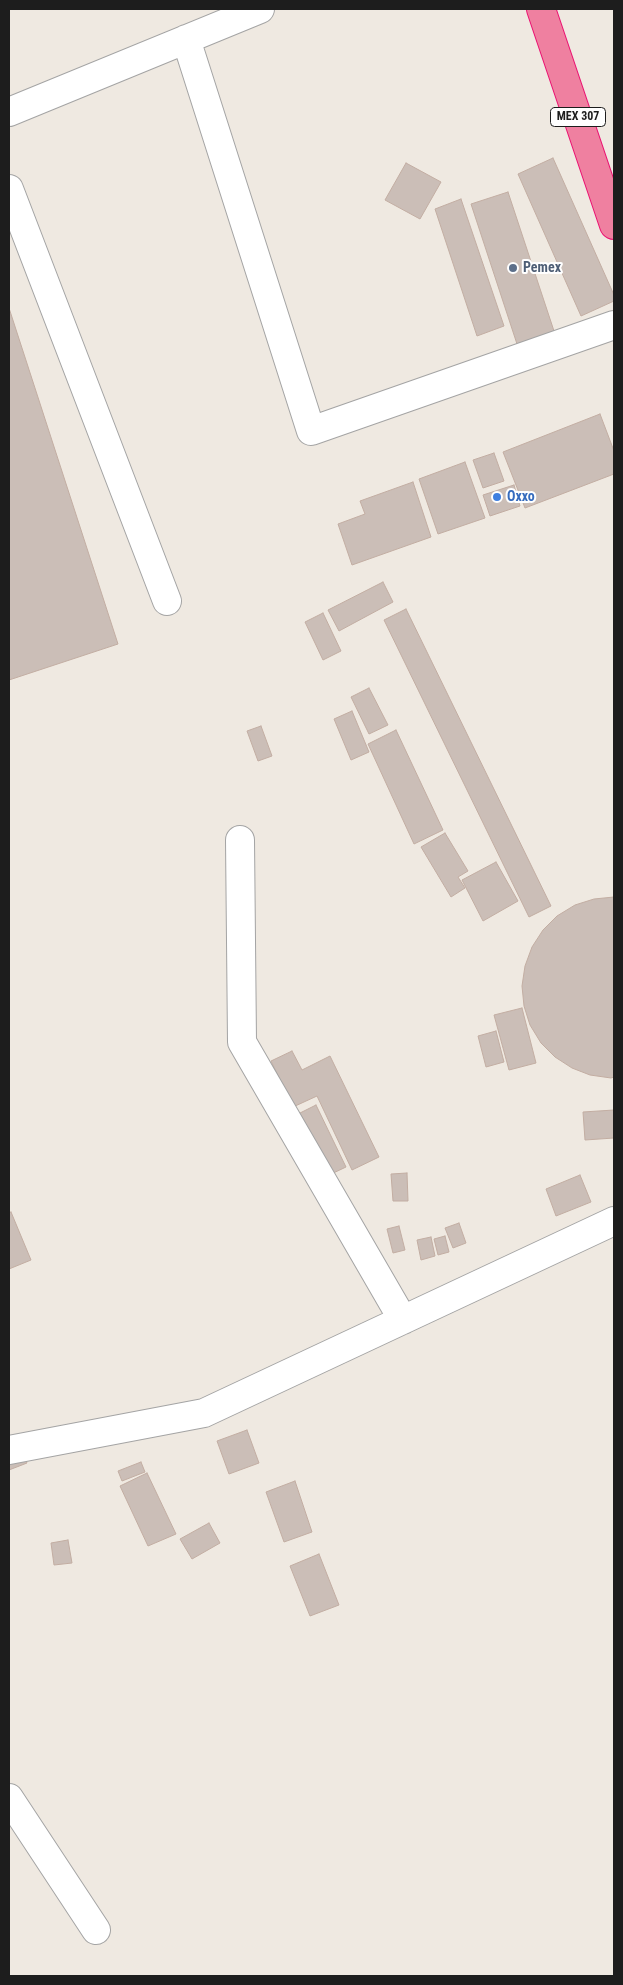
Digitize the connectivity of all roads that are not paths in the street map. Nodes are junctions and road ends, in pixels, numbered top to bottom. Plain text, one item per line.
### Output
1 (260, 9) edge
2 (541, 9) edge
3 (186, 39) junction
4 (9, 112) edge
5 (9, 190) edge
6 (614, 225) edge
7 (614, 325) edge
8 (166, 601) dead end
9 (240, 840) dead end
10 (614, 1221) edge
11 (403, 1320) junction
12 (9, 1450) edge
13 (9, 1798) edge
14 (96, 1930) dead end

1 - 3 street
2 - 6 highway, MEX 307
3 - 4 street
3 - 7 street
5 - 8 street
9 - 11 street
10 - 11 street
11 - 12 street
13 - 14 street

